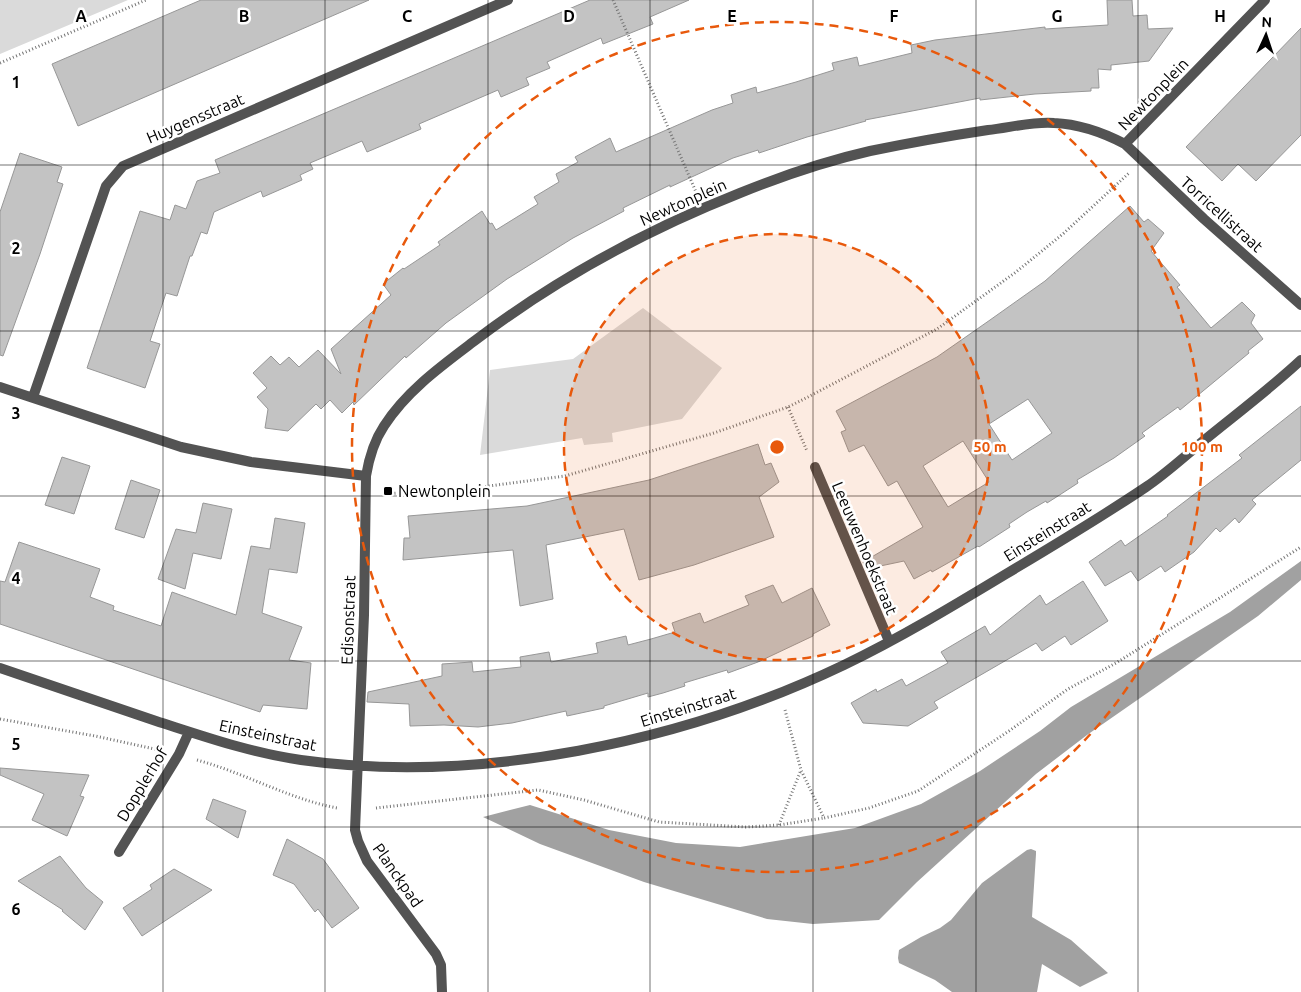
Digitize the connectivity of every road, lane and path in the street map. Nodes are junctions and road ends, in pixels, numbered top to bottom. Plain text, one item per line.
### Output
1 (146, 0) edge
2 (508, 0) edge
3 (612, 0) edge
4 (1265, 0) edge
5 (0, 63) edge
6 (1125, 144) junction
7 (1142, 161) junction
8 (703, 208) junction
9 (1301, 305) edge
10 (1301, 360) edge
11 (0, 387) edge
12 (33, 397) junction
13 (788, 407) junction
14 (815, 467) joint
15 (366, 476) junction
16 (1301, 546) edge
17 (889, 641) junction
18 (0, 668) edge
19 (780, 693) junction
20 (190, 732) junction
21 (359, 766) junction
22 (801, 770) junction
23 (356, 810) junction
24 (824, 818) junction
25 (779, 825) junction
26 (118, 852) dead end
27 (442, 992) edge

1 - 5 path
2 - 12 street, Huygensstraat
3 - 8 path
4 - 6 street, Newtonplein
6 - 7 street, Torricellistraat
6 - 8 street, Newtonplein
7 - 9 street, Torricellistraat
7 - 13 path
8 - 15 street, Newtonplein
10 - 17 street, Einsteinstraat
11 - 12 street
12 - 15 street
13 - 14 path
13 - 15 path
14 - 17 street, Leeuwenhoekstraat
15 - 21 street, Edisonstraat
16 - 24 path
17 - 19 street, Einsteinstraat
18 - 20 street, Einsteinstraat
19 - 21 street, Einsteinstraat
19 - 22 path
20 - 21 street, Einsteinstraat
20 - 26 street, Dopplerhof
21 - 23 street, Planckpad
22 - 24 path
22 - 25 path
23 - 25 path
23 - 27 street, Planckpad
24 - 25 path

